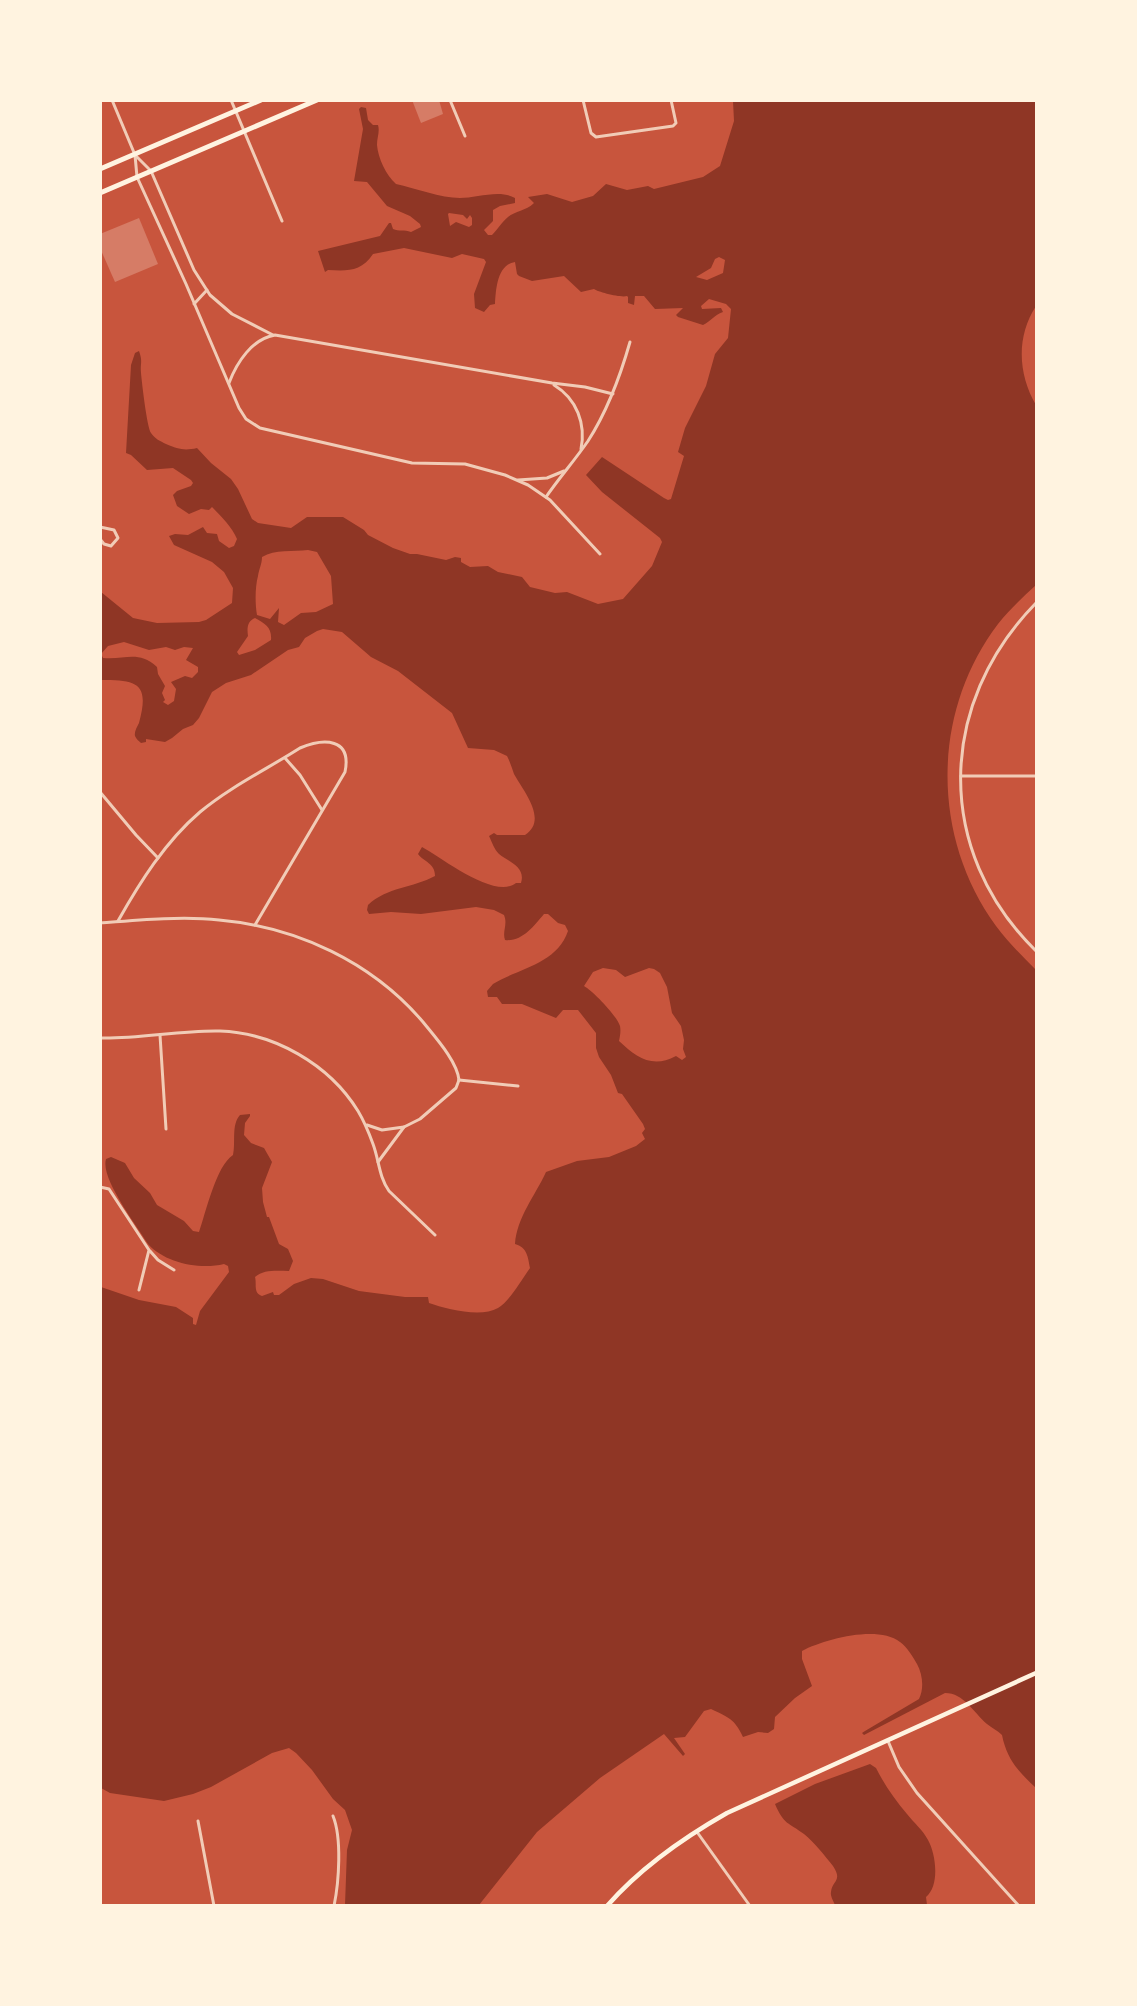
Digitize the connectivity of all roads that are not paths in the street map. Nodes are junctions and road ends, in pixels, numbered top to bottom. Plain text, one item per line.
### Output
1 (112, 100) edge
2 (231, 100) edge
3 (261, 100) edge
4 (317, 100) edge
5 (450, 100) edge
6 (583, 100) edge
7 (671, 100) edge
8 (236, 111) junction
9 (243, 132) junction
10 (465, 136) dead end
11 (135, 154) junction
12 (100, 169) edge
13 (151, 171) junction
14 (137, 177) junction
15 (100, 193) edge
16 (282, 221) dead end
17 (207, 290) junction
18 (194, 304) junction
19 (275, 335) junction
20 (630, 342) dead end
21 (229, 383) junction
22 (552, 383) junction
23 (613, 393) junction
24 (580, 451) junction
25 (565, 471) junction
26 (516, 480) junction
27 (546, 497) junction
28 (100, 527) edge
29 (100, 539) edge
30 (600, 554) dead end
31 (1036, 603) edge
32 (285, 758) junction
33 (961, 776) junction
34 (1036, 776) edge
35 (100, 792) edge
36 (322, 811) junction
37 (158, 858) junction
38 (118, 921) junction
39 (100, 923) edge
40 (255, 925) junction
41 (1036, 951) edge
42 (160, 1035) junction
43 (101, 1038) edge
44 (459, 1080) junction
45 (518, 1086) dead end
46 (365, 1125) junction
47 (404, 1127) junction
48 (166, 1129) dead end
49 (378, 1162) junction
50 (100, 1187) edge
51 (435, 1235) dead end
52 (149, 1250) junction
53 (174, 1270) dead end
54 (139, 1290) dead end
55 (1036, 1673) edge
56 (888, 1739) junction
57 (333, 1816) dead end
58 (198, 1821) dead end
59 (696, 1831) junction
60 (214, 1905) edge
61 (334, 1905) edge
62 (607, 1905) edge
63 (750, 1905) edge
64 (1019, 1905) edge

1 - 11 street
2 - 8 street
3 - 8 main road
4 - 9 main road
5 - 10 street
6 - 7 street
8 - 9 street
8 - 11 main road
9 - 13 main road
9 - 16 street
11 - 12 main road
11 - 13 street
11 - 14 street
13 - 14 main road
13 - 17 street
14 - 15 main road
14 - 18 street
17 - 18 street
17 - 19 street
18 - 21 street
19 - 21 street
19 - 22 street
20 - 23 street
21 - 26 street
22 - 23 street
22 - 24 street
23 - 24 street
24 - 25 street
25 - 26 street
25 - 27 street
26 - 27 street
27 - 30 street
28 - 29 street
31 - 33 street
32 - 36 street
32 - 36 street
32 - 37 street
33 - 34 street
33 - 41 street
35 - 37 street
36 - 40 street
37 - 38 street
38 - 39 street
38 - 40 street
40 - 44 street
42 - 43 street
42 - 46 street
42 - 48 street
44 - 45 street
44 - 47 street
46 - 47 street
46 - 49 street
47 - 49 street
49 - 51 street
50 - 52 street
52 - 53 street
52 - 54 street
55 - 56 main road
56 - 59 main road
56 - 64 street
57 - 61 street
58 - 60 street
59 - 62 main road
59 - 63 street

